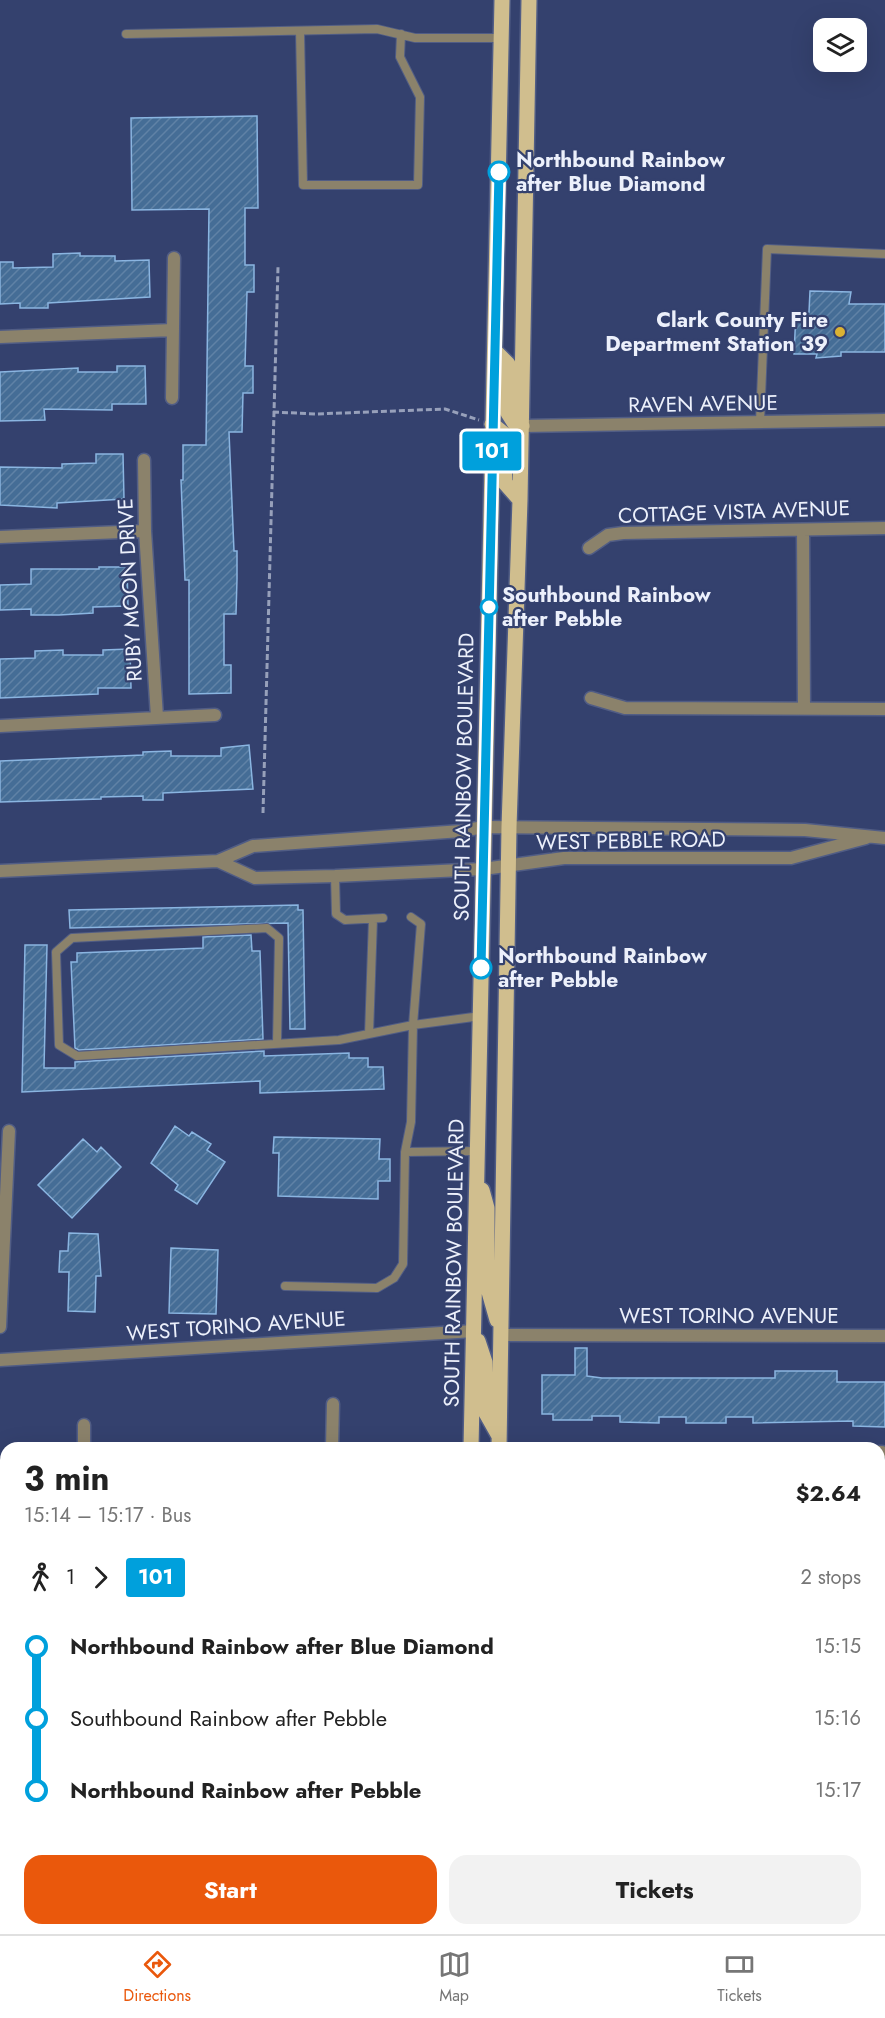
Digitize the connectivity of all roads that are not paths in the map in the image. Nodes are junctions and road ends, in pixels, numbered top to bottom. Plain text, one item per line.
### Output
1 (502, 0) edge
2 (529, 0) edge
3 (300, 31) junction
4 (126, 34) dead end
5 (401, 34) junction
6 (502, 38) junction
7 (885, 254) edge
8 (174, 258) dead end
9 (173, 330) junction
10 (0, 337) edge
11 (495, 351) junction
12 (172, 398) dead end
13 (885, 420) edge
14 (760, 423) junction
15 (492, 424) junction
16 (522, 426) junction
17 (144, 460) dead end
18 (520, 500) junction
19 (885, 528) edge
20 (803, 530) junction
21 (145, 531) junction
22 (0, 537) edge
23 (588, 548) dead end
24 (591, 698) dead end
25 (804, 708) junction
26 (885, 709) edge
27 (215, 715) dead end
28 (157, 717) junction
29 (0, 726) edge
30 (484, 827) junction
31 (509, 827) junction
32 (866, 838) junction
33 (885, 838) edge
34 (218, 861) junction
35 (509, 864) junction
36 (483, 869) junction
37 (0, 871) edge
38 (335, 876) junction
39 (411, 917) dead end
40 (383, 918) dead end
41 (373, 919) junction
42 (372, 950) junction
43 (383, 950) dead end
44 (371, 976) junction
45 (382, 976) dead end
46 (481, 1016) junction
47 (413, 1025) junction
48 (369, 1034) junction
49 (277, 1043) junction
50 (9, 1131) dead end
51 (478, 1151) junction
52 (405, 1152) junction
53 (477, 1170) junction
54 (285, 1286) dead end
55 (0, 1327) edge
56 (474, 1331) junction
57 (501, 1335) junction
58 (885, 1336) edge
59 (0, 1360) edge
60 (333, 1404) dead end
61 (84, 1425) dead end
62 (84, 1442) edge
63 (332, 1442) edge
64 (471, 1442) edge
65 (499, 1442) edge

1 - 6 main road, SOUTH RAINBOW BOULEVARD
2 - 16 main road
3 - 4 lane
3 - 5 lane
3 - 5 lane
5 - 6 lane
6 - 11 main road, SOUTH RAINBOW BOULEVARD
7 - 14 lane
8 - 9 street
9 - 10 street
9 - 12 street
11 - 15 main road, SOUTH RAINBOW BOULEVARD
11 - 16 main road
13 - 14 street, RAVEN AVENUE
14 - 16 street, RAVEN AVENUE
15 - 18 main road
15 - 30 main road, SOUTH RAINBOW BOULEVARD
16 - 18 main road
17 - 21 street, RUBY MOON DRIVE
18 - 31 main road
19 - 20 street, COTTAGE VISTA AVENUE
20 - 23 street, COTTAGE VISTA AVENUE
20 - 25 street
21 - 22 street
21 - 28 street, RUBY MOON DRIVE
24 - 25 street
25 - 26 street
27 - 28 street
28 - 29 street
30 - 31 street, WEST PEBBLE ROAD
30 - 34 street, WEST PEBBLE ROAD
30 - 36 main road, SOUTH RAINBOW BOULEVARD
31 - 32 street, WEST PEBBLE ROAD
31 - 35 main road
32 - 33 street, WEST PEBBLE ROAD
32 - 35 street, WEST PEBBLE ROAD
34 - 37 street, WEST PEBBLE ROAD
34 - 38 street, WEST PEBBLE ROAD
35 - 36 street, WEST PEBBLE ROAD
35 - 57 main road
36 - 38 street, WEST PEBBLE ROAD
36 - 46 main road, SOUTH RAINBOW BOULEVARD
38 - 41 lane
39 - 47 lane
40 - 41 lane
41 - 42 lane
42 - 43 lane
42 - 44 lane
44 - 45 lane
44 - 48 lane
46 - 47 lane
46 - 51 main road, SOUTH RAINBOW BOULEVARD
47 - 48 lane
47 - 52 lane
48 - 49 lane
49 - 49 lane
50 - 55 street
51 - 52 lane
51 - 53 main road, SOUTH RAINBOW BOULEVARD
52 - 54 lane
53 - 56 main road, SOUTH RAINBOW BOULEVARD
53 - 57 main road
56 - 59 street, WEST TORINO AVENUE
56 - 64 main road, SOUTH RAINBOW BOULEVARD
56 - 65 main road
57 - 58 street, WEST TORINO AVENUE
57 - 65 main road
60 - 63 street
61 - 62 street

